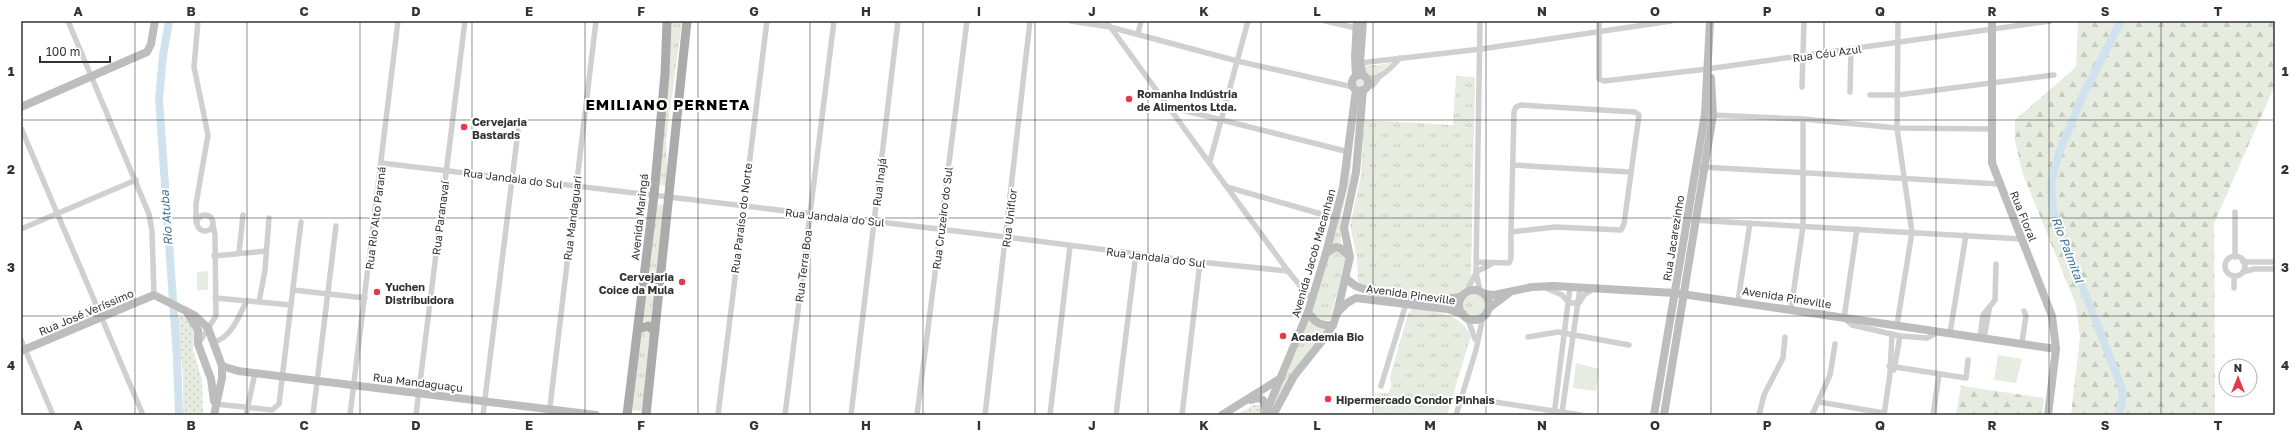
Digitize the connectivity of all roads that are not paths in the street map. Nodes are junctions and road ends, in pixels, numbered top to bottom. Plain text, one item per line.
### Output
1 (68, 21) edge
2 (155, 21) edge
3 (198, 21) edge
4 (398, 21) edge
5 (465, 21) edge
6 (596, 21) edge
7 (666, 21) edge
8 (687, 21) edge
9 (767, 21) edge
10 (834, 21) edge
11 (898, 21) edge
12 (967, 21) edge
13 (1030, 21) edge
14 (1071, 21) edge
15 (1106, 21) edge
16 (1141, 21) edge
17 (1248, 21) edge
18 (1326, 21) edge
19 (1363, 21) edge
20 (1480, 21) edge
21 (1599, 21) edge
22 (1671, 21) edge
23 (1710, 21) edge
24 (1804, 21) edge
25 (1898, 21) edge
26 (1992, 21) edge
27 (2050, 21) edge
28 (1357, 25) edge
29 (1110, 27) junction
30 (1599, 31) junction
31 (1992, 31) junction
32 (1138, 34) junction
33 (1898, 43) junction
34 (1481, 49) junction
35 (1851, 50) junction
36 (1802, 56) junction
37 (1400, 58) junction
38 (1238, 61) junction
39 (1360, 63) junction
40 (1709, 67) junction
41 (2054, 75) dead end
42 (1361, 76) junction
43 (1380, 76) junction
44 (92, 77) junction
45 (1991, 83) junction
46 (1802, 87) dead end
47 (1360, 88) junction
48 (1850, 92) dead end
49 (1870, 95) dead end
50 (1898, 95) junction
51 (21, 107) edge
52 (1170, 108) junction
53 (1709, 115) junction
54 (1803, 119) junction
55 (1222, 120) junction
56 (21, 128) edge
57 (1897, 128) junction
58 (1992, 129) junction
59 (518, 131) dead end
60 (1348, 152) junction
61 (1210, 161) junction
62 (381, 163) junction
63 (1513, 165) junction
64 (1696, 167) junction
65 (1705, 167) junction
66 (446, 170) junction
67 (1630, 172) junction
68 (1803, 173) junction
69 (513, 178) junction
70 (1904, 179) junction
71 (136, 180) junction
72 (1999, 184) junction
73 (576, 186) junction
74 (1227, 187) junction
75 (654, 195) junction
76 (669, 197) junction
77 (196, 204) junction
78 (742, 206) junction
79 (2235, 212) dead end
80 (58, 214) junction
81 (204, 214) junction
82 (810, 214) junction
83 (243, 215) dead end
84 (269, 218) dead end
85 (1336, 218) junction
86 (1691, 219) junction
87 (874, 221) junction
88 (196, 222) junction
89 (301, 222) dead end
90 (1750, 223) junction
91 (213, 225) junction
92 (336, 226) dead end
93 (1804, 226) junction
94 (21, 229) edge
95 (941, 229) junction
96 (1857, 230) junction
97 (207, 231) junction
98 (1511, 232) junction
99 (1912, 232) junction
100 (1966, 235) junction
101 (1006, 237) junction
102 (2022, 239) junction
103 (214, 243) junction
104 (1070, 246) junction
105 (266, 251) junction
106 (239, 253) junction
107 (1326, 253) junction
108 (1136, 254) junction
109 (214, 256) junction
110 (2235, 257) junction
111 (1350, 258) junction
112 (1200, 262) junction
113 (1477, 262) junction
114 (2243, 262) junction
115 (2275, 262) edge
116 (1491, 264) junction
117 (1996, 264) dead end
118 (2275, 269) edge
119 (1288, 271) junction
120 (2243, 272) junction
121 (1476, 273) junction
122 (2234, 276) junction
123 (1346, 278) junction
124 (1542, 286) junction
125 (1594, 288) junction
126 (2234, 288) dead end
127 (293, 290) junction
128 (1368, 290) junction
129 (1513, 291) junction
130 (1570, 291) junction
131 (1580, 292) junction
132 (327, 293) junction
133 (1483, 293) junction
134 (1675, 293) junction
135 (1464, 294) junction
136 (1684, 294) junction
137 (157, 297) junction
138 (215, 298) junction
139 (365, 298) junction
140 (1431, 298) junction
141 (1367, 299) junction
142 (247, 300) junction
143 (1312, 300) junction
144 (1738, 301) junction
145 (259, 302) junction
146 (1569, 303) junction
147 (1579, 303) junction
148 (1406, 304) junction
149 (290, 305) junction
150 (1430, 307) junction
151 (1489, 308) junction
152 (1791, 309) junction
153 (2024, 311) dead end
154 (187, 312) junction
155 (1308, 312) junction
156 (1337, 314) junction
157 (216, 316) junction
158 (1465, 316) junction
159 (1483, 316) junction
160 (102, 317) junction
161 (1844, 318) junction
162 (203, 321) junction
163 (1333, 325) junction
164 (1897, 325) junction
165 (208, 328) junction
166 (638, 329) junction
167 (1874, 330) junction
168 (656, 331) junction
169 (1938, 331) junction
170 (1950, 333) junction
171 (1565, 334) junction
172 (1892, 334) junction
173 (1573, 335) junction
174 (1900, 336) junction
175 (1528, 337) dead end
176 (1785, 337) dead end
177 (1982, 337) junction
178 (21, 340) edge
179 (213, 342) junction
180 (2022, 342) junction
181 (1891, 343) junction
182 (198, 344) junction
183 (1835, 344) dead end
184 (1898, 344) junction
185 (1629, 345) dead end
186 (2056, 349) junction
187 (23, 350) edge
188 (1476, 350) junction
189 (1968, 360) dead end
190 (222, 366) junction
191 (1892, 367) junction
192 (238, 371) junction
193 (254, 373) junction
194 (1939, 375) junction
195 (283, 377) junction
196 (222, 378) junction
197 (1281, 378) junction
198 (211, 379) junction
199 (317, 381) junction
200 (354, 385) junction
201 (1381, 386) dead end
202 (419, 393) junction
203 (1481, 400) dead end
204 (485, 401) junction
205 (1244, 402) junction
206 (1819, 402) junction
207 (215, 404) junction
208 (246, 412) edge
209 (549, 412) edge
210 (1554, 413) edge
211 (1655, 413) edge
212 (1268, 414) edge
213 (1560, 414) edge
214 (1664, 414) edge
215 (1884, 414) edge
216 (53, 415) edge
217 (143, 415) edge
218 (214, 415) edge
219 (313, 415) edge
220 (350, 415) edge
221 (416, 415) edge
222 (484, 415) edge
223 (596, 415) edge
224 (627, 415) edge
225 (646, 415) edge
226 (718, 415) edge
227 (785, 415) edge
228 (851, 415) edge
229 (917, 415) edge
230 (985, 415) edge
231 (1050, 415) edge
232 (1116, 415) edge
233 (1182, 415) edge
234 (1222, 415) edge
235 (1456, 415) edge
236 (1581, 415) edge
237 (1759, 415) edge
238 (1812, 415) edge
239 (1933, 415) edge
240 (2048, 415) edge

1 - 44 street
2 - 44 street
3 - 77 street
4 - 62 street, Rua Rio Alto Paraná
5 - 66 street, Rua Paranavaí
6 - 73 street, Rua Mandaguari
7 - 75 main road, Avenida Maringá
8 - 76 main road
9 - 78 street, Rua Paraíso do Norte
10 - 82 street, Rua Terra Boa
11 - 87 street, Rua Inajá
12 - 95 street, Rua Cruzeiro do Sul
13 - 101 street, Rua Uniflor
14 - 29 street
15 - 29 street
16 - 32 street
17 - 38 street
18 - 28 street
19 - 39 street
20 - 34 street
21 - 30 street
22 - 30 street
23 - 40 street, Rua Jacarezinho
24 - 36 street
25 - 33 street
26 - 31 street, Rua Floral
27 - 31 street, Rua Céu Azul
28 - 42 street
29 - 32 street
29 - 52 street
30 - 34 street
30 - 40 street, Rua Céu Azul
31 - 33 street, Rua Céu Azul
31 - 45 street, Rua Floral
32 - 38 street
33 - 35 street, Rua Céu Azul
33 - 50 street
34 - 37 street
34 - 113 street
35 - 36 street, Rua Céu Azul
35 - 48 street
36 - 40 street, Rua Céu Azul
36 - 46 street
37 - 39 street
37 - 43 street
38 - 47 street
38 - 55 street
39 - 42 street
40 - 53 street, Rua Jacarezinho
41 - 45 street
42 - 43 street
42 - 47 street
42 - 47 street
43 - 47 street
44 - 51 street
44 - 71 street
45 - 50 street
45 - 58 street, Rua Floral
47 - 60 street, Avenida Jacob Macanhan
47 - 111 street, Avenida Jacob Macanhan
49 - 50 street
50 - 57 street
52 - 55 street
52 - 61 street
53 - 54 street
53 - 64 street, Rua Jacarezinho
53 - 65 street, Rua Jacarezinho
54 - 57 street
54 - 68 street
55 - 60 street
55 - 61 street
56 - 80 street
57 - 58 street
57 - 70 street
58 - 72 street, Rua Floral
59 - 69 street
60 - 85 street, Avenida Jacob Macanhan
61 - 74 street
62 - 66 street, Rua Jandaia do Sul
62 - 139 street, Rua Rio Alto Paraná
63 - 67 street
63 - 67 street
63 - 98 street
64 - 65 street
64 - 86 street, Rua Jacarezinho
65 - 68 street
65 - 86 street, Rua Jacarezinho
66 - 69 street, Rua Jandaia do Sul
66 - 202 street, Rua Paranavaí
67 - 98 street
68 - 70 street
68 - 93 street
69 - 73 street, Rua Jandaia do Sul
69 - 204 street
70 - 72 street
70 - 99 street
71 - 80 street
71 - 137 street
72 - 102 street, Rua Floral
73 - 75 street, Rua Jandaia do Sul
73 - 209 street, Rua Mandaguari
74 - 85 street
74 - 119 street
75 - 76 street, Rua Jandaia do Sul
75 - 166 main road, Avenida Maringá
76 - 78 street, Rua Jandaia do Sul
76 - 168 main road
77 - 81 street
77 - 88 street
78 - 82 street, Rua Jandaia do Sul
78 - 226 street, Rua Paraíso do Norte
79 - 110 street
80 - 94 street
80 - 160 street
81 - 88 street
81 - 91 street
82 - 87 street, Rua Jandaia do Sul
82 - 227 street, Rua Terra Boa
83 - 106 street
84 - 105 street
85 - 107 street, Avenida Jacob Macanhan
86 - 90 street
86 - 134 street, Rua Jacarezinho
86 - 136 street, Rua Jacarezinho
87 - 95 street, Rua Jandaia do Sul
87 - 228 street, Rua Inajá
88 - 97 street
89 - 127 street
90 - 93 street
90 - 144 street
91 - 97 street
91 - 103 street
92 - 132 street
93 - 96 street
93 - 152 street
95 - 101 street, Rua Jandaia do Sul
95 - 229 street, Rua Cruzeiro do Sul
96 - 99 street
96 - 161 street
97 - 103 street
98 - 116 street
99 - 100 street
99 - 164 street
100 - 102 street
100 - 170 street
101 - 104 street, Rua Jandaia do Sul
101 - 230 street, Rua Uniflor
102 - 186 street, Rua Floral
103 - 109 street
104 - 108 street, Rua Jandaia do Sul
104 - 231 street
105 - 106 street
105 - 145 street
106 - 109 street
107 - 111 street
107 - 143 street, Avenida Jacob Macanhan
108 - 112 street, Rua Jandaia do Sul
108 - 232 street
109 - 138 street
110 - 114 street
110 - 122 street
111 - 123 street, Avenida Jacob Macanhan
112 - 119 street, Rua Jandaia do Sul
112 - 233 street
113 - 116 street
113 - 121 street
114 - 115 street
114 - 120 street
116 - 121 street
117 - 177 street
118 - 120 street
119 - 143 street
120 - 122 street
121 - 133 street
121 - 135 street
122 - 126 street
123 - 128 street, Avenida Pineville
123 - 156 street, Avenida Jacob Macanhan
124 - 129 street, Avenida Pineville
124 - 130 street, Avenida Pineville
124 - 146 street
125 - 131 street, Avenida Pineville
125 - 134 street, Avenida Pineville
125 - 147 street
127 - 132 street
127 - 149 street
128 - 140 street, Avenida Pineville
128 - 141 street
129 - 133 street, Avenida Pineville
129 - 151 street, Avenida Pineville
130 - 131 street, Avenida Pineville
130 - 146 street
131 - 147 street
132 - 139 street
132 - 199 street
133 - 135 street
133 - 151 street
134 - 136 street, Avenida Pineville
134 - 211 street, Rua Jacarezinho
135 - 140 street, Avenida Pineville
135 - 158 street
136 - 144 street, Avenida Pineville
136 - 214 street, Rua Jacarezinho
137 - 154 street
137 - 160 street, Rua José Veríssimo
138 - 142 street
138 - 157 street
139 - 200 street, Rua Rio Alto Paraná
140 - 150 street
141 - 148 street, Avenida Pineville
141 - 156 street, Avenida Pineville
142 - 145 street
142 - 179 street
143 - 155 street, Avenida Jacob Macanhan
144 - 152 street, Avenida Pineville
145 - 149 street
146 - 147 street
146 - 171 street
147 - 173 street
148 - 150 street, Avenida Pineville
148 - 201 street
149 - 195 street
150 - 158 street, Avenida Pineville
151 - 159 street
152 - 161 street, Avenida Pineville
153 - 180 street
154 - 162 street
154 - 182 street
155 - 163 street
155 - 197 street, Avenida Jacob Macanhan
156 - 163 street, Avenida Jacob Macanhan
157 - 162 street
157 - 165 street
158 - 159 street
158 - 188 street
159 - 188 street
160 - 187 street, Rua José Veríssimo
160 - 217 street
161 - 164 street, Avenida Pineville
161 - 167 street
162 - 165 street
163 - 212 street, Avenida Jacob Macanhan
164 - 169 street, Avenida Pineville
165 - 179 street
165 - 182 street
166 - 168 main road
166 - 224 main road, Avenida Maringá
167 - 172 street
167 - 181 street
168 - 225 main road
169 - 170 street, Avenida Pineville
169 - 174 street
170 - 177 street, Avenida Pineville
171 - 173 street
171 - 175 street
171 - 210 street
172 - 174 street
172 - 181 street
173 - 185 street
173 - 213 street
174 - 184 street
176 - 237 street
177 - 180 street, Avenida Pineville
178 - 187 street
179 - 182 street
179 - 190 street
180 - 186 street, Avenida Pineville
181 - 184 street
181 - 191 street
182 - 198 street
183 - 206 street
184 - 191 street
186 - 240 street, Rua Floral
187 - 216 street
188 - 235 street
189 - 194 street
190 - 192 street, Rua Mandaguaçu
190 - 196 street
191 - 194 street
191 - 215 street
192 - 193 street, Rua Mandaguaçu
192 - 196 street
193 - 195 street, Rua Mandaguaçu
193 - 208 street
194 - 239 street
195 - 199 street, Rua Mandaguaçu
195 - 208 street
196 - 198 street
196 - 207 street
197 - 205 street
197 - 212 street, Avenida Jacob Macanhan
198 - 207 street
199 - 200 street, Rua Mandaguaçu
199 - 219 street
200 - 202 street, Rua Mandaguaçu
200 - 220 street, Rua Rio Alto Paraná
202 - 204 street, Rua Mandaguaçu
202 - 221 street, Rua Paranavaí
203 - 210 street
204 - 209 street, Rua Mandaguaçu
204 - 222 street
205 - 212 street
205 - 234 street
206 - 215 street
206 - 238 street
207 - 208 street
207 - 218 street
209 - 223 street, Rua Mandaguaçu
210 - 213 street
211 - 214 street
213 - 236 street

